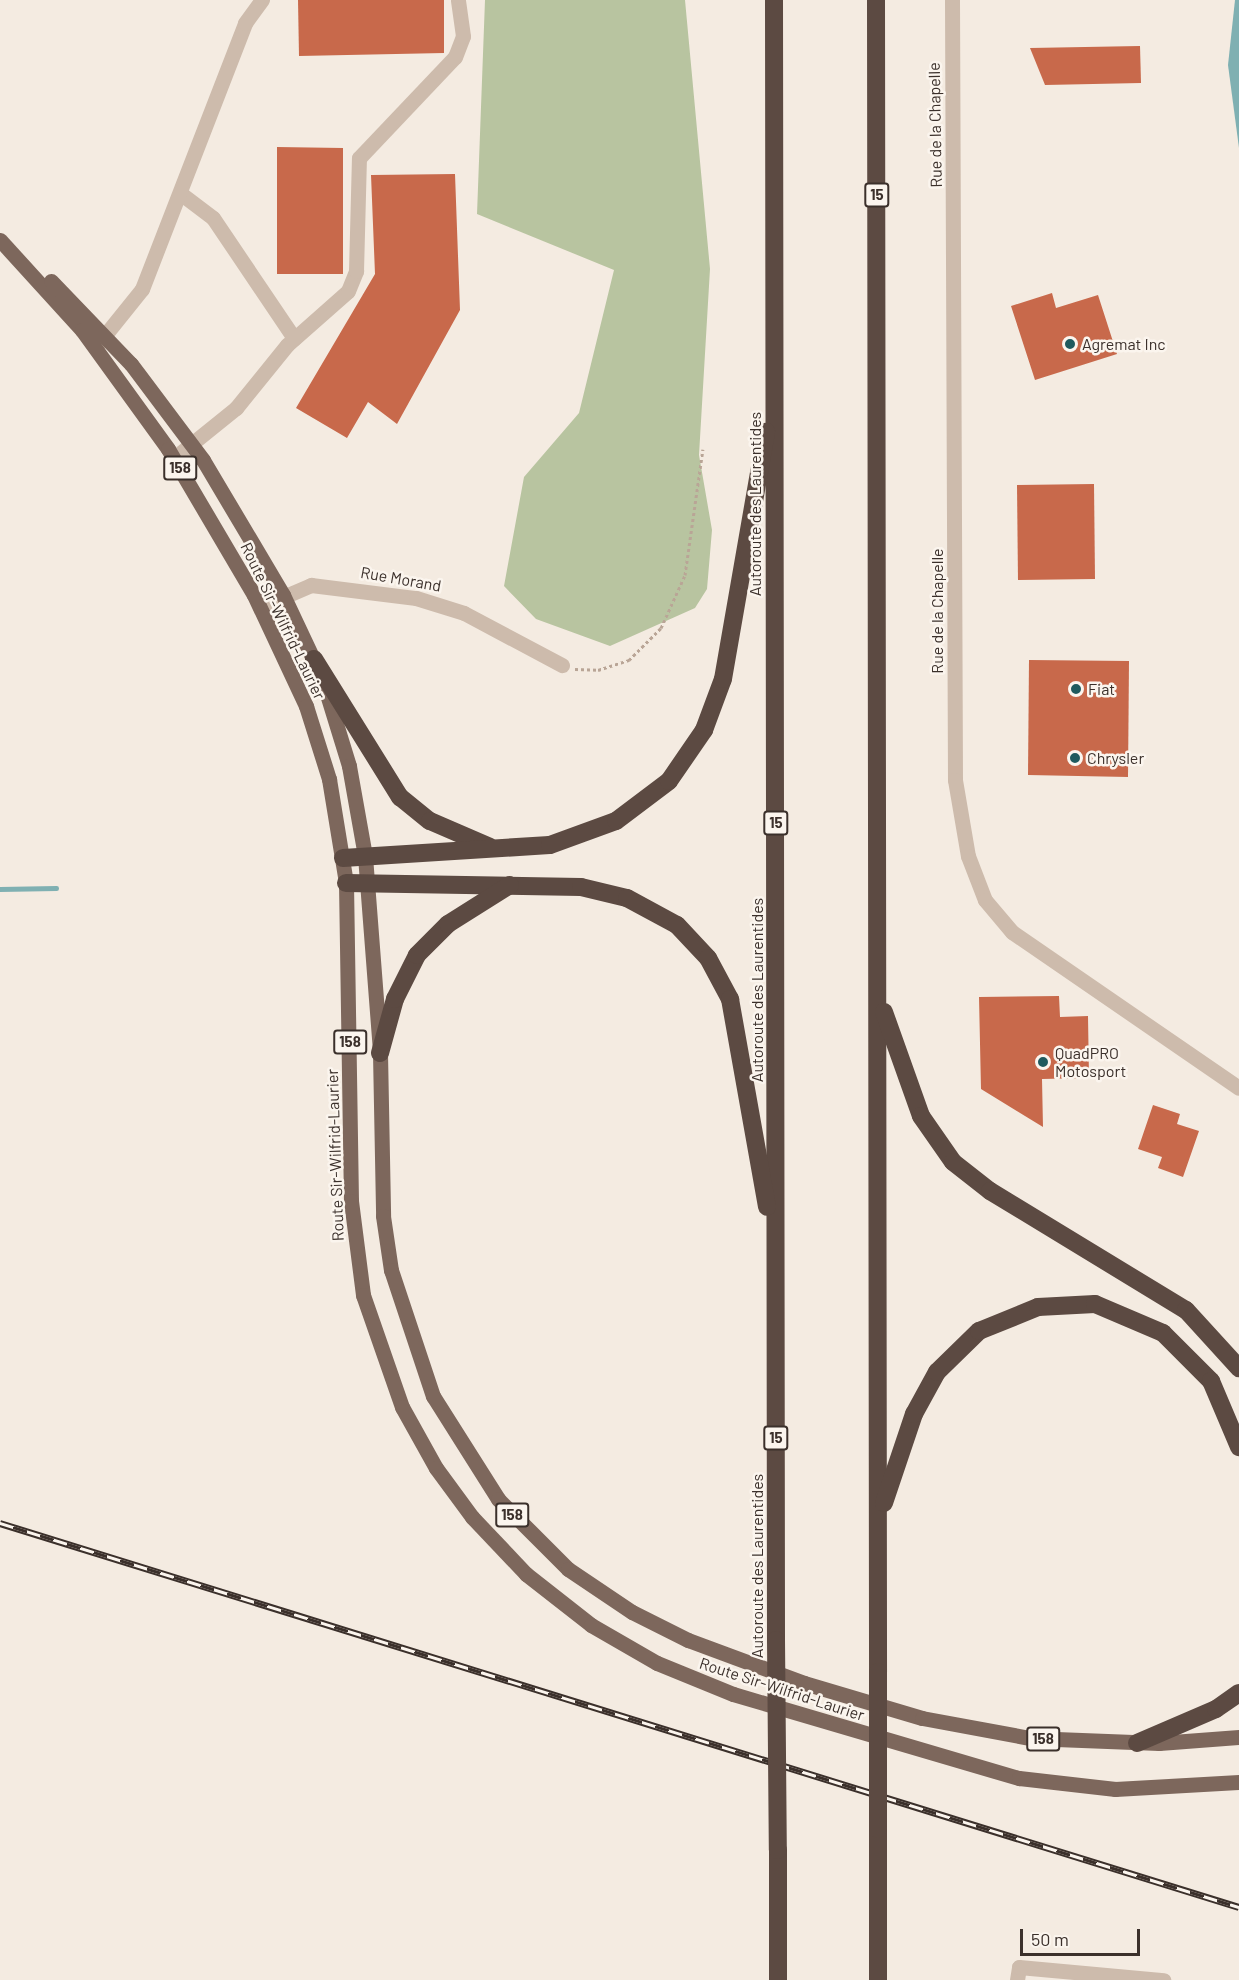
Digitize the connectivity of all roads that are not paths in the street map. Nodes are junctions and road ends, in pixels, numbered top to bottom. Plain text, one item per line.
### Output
1 (262, 0) edge
2 (458, 0) edge
3 (774, 0) edge
4 (876, 0) edge
5 (952, 0) edge
6 (180, 193) junction
7 (0, 239) edge
8 (294, 338) junction
9 (101, 341) junction
10 (775, 386) junction
11 (192, 444) junction
12 (174, 458) junction
13 (283, 595) junction
14 (260, 607) junction
15 (314, 658) junction
16 (562, 664) road end
17 (494, 849) junction
18 (366, 856) junction
19 (343, 858) junction
20 (368, 882) junction
21 (345, 883) junction
22 (510, 885) junction
23 (879, 999) junction
24 (380, 1053) junction
25 (1239, 1088) edge
26 (776, 1259) junction
27 (1239, 1368) edge
28 (1239, 1448) edge
29 (879, 1519) junction
30 (1239, 1694) edge
31 (1239, 1737) edge
32 (1137, 1743) junction
33 (1239, 1782) edge
34 (778, 1980) edge
35 (878, 1980) edge
36 (1017, 1980) edge
37 (1163, 1980) edge

1 - 6 street
2 - 8 street
3 - 10 highway, Autoroute des Laurentides / 15
4 - 23 highway, 15
5 - 25 street, Rue de la Chapelle
6 - 8 street
6 - 9 street
7 - 9 main road, Route Sir-Wilfrid-Laurier / 158
8 - 11 street
9 - 11 main road, Route Sir-Wilfrid-Laurier / 158
9 - 12 main road, Route Sir-Wilfrid-Laurier / 158
10 - 17 highway
10 - 26 highway, Autoroute des Laurentides / 15
11 - 12 street
11 - 13 main road, Route Sir-Wilfrid-Laurier / 158
12 - 14 main road, Route Sir-Wilfrid-Laurier / 158
13 - 14 street, Rue Morand
13 - 15 main road, Route Sir-Wilfrid-Laurier / 158
13 - 16 street, Rue Morand
14 - 19 main road, Route Sir-Wilfrid-Laurier / 158
15 - 17 highway
15 - 18 main road, Route Sir-Wilfrid-Laurier / 158
17 - 18 highway
18 - 19 highway
18 - 20 main road, Route Sir-Wilfrid-Laurier / 158
19 - 21 main road, Route Sir-Wilfrid-Laurier / 158
20 - 21 highway
20 - 22 highway
20 - 24 main road, Route Sir-Wilfrid-Laurier / 158
21 - 33 main road, Route Sir-Wilfrid-Laurier / 158
22 - 24 highway
22 - 26 highway
23 - 27 highway
23 - 29 highway, 15
24 - 32 main road, Route Sir-Wilfrid-Laurier / 158
26 - 34 highway, Autoroute des Laurentides / 15, bridge
28 - 29 highway
29 - 35 highway, 15, bridge
30 - 32 highway
31 - 32 main road, Route Sir-Wilfrid-Laurier / 158
36 - 37 street

